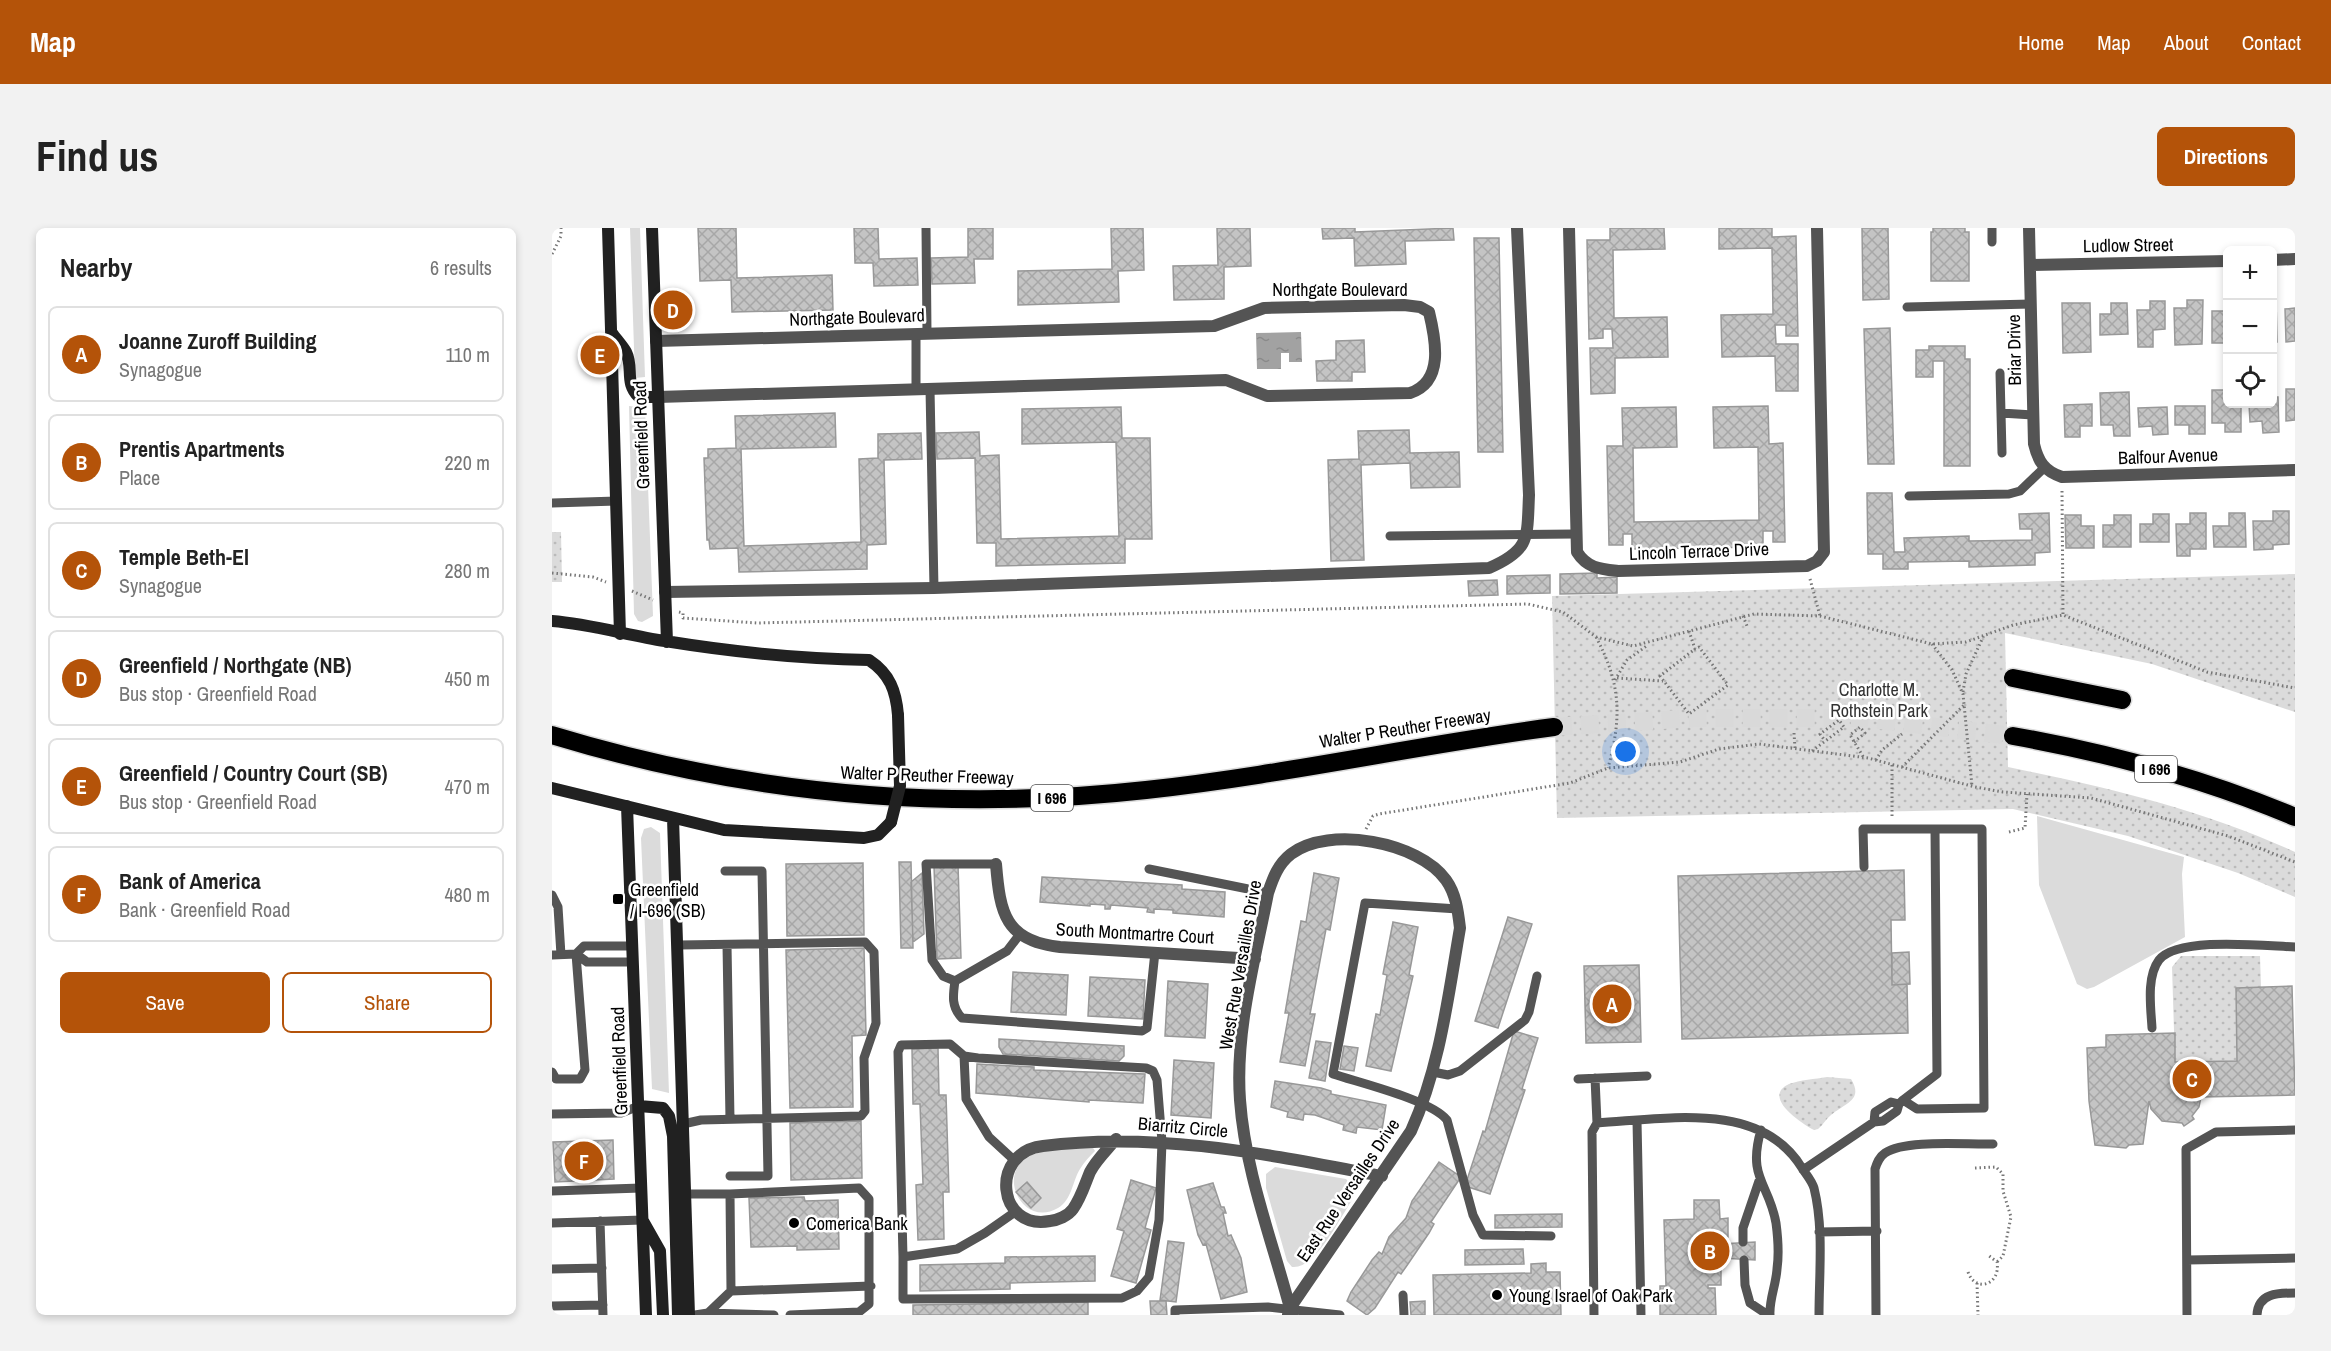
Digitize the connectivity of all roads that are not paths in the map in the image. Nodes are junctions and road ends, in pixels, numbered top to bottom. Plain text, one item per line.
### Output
1 (608, 228) edge
2 (652, 228) edge
3 (926, 228) edge
4 (1517, 228) edge
5 (1569, 228) edge
6 (1817, 228) edge
7 (1992, 228) edge
8 (2029, 228) edge
9 (1992, 242) dead end
10 (2295, 259) edge
11 (2277, 260) edge
12 (2223, 261) edge
13 (2030, 265) junction
14 (2031, 304) junction
15 (1907, 307) dead end
16 (611, 332) junction
17 (922, 333) junction
18 (656, 341) junction
19 (2000, 373) dead end
20 (916, 389) junction
21 (930, 389) junction
22 (658, 397) junction
23 (2001, 413) junction
24 (2033, 415) junction
25 (2002, 453) dead end
26 (2044, 468) junction
27 (2295, 470) edge
28 (1909, 496) dead end
29 (617, 501) junction
30 (552, 503) edge
31 (1575, 534) junction
32 (1389, 536) dead end
33 (1525, 537) junction
34 (934, 588) junction
35 (665, 592) junction
36 (552, 621) edge
37 (620, 634) junction
38 (667, 642) junction
39 (2013, 678) dead end
40 (2122, 700) dead end
41 (1554, 727) tunnel mouth
42 (552, 735) edge
43 (2013, 736) tunnel mouth
44 (552, 788) edge
45 (627, 806) junction
46 (2295, 817) edge
47 (673, 818) junction
48 (1935, 829) junction
49 (1376, 844) joint
50 (996, 864) joint
51 (1864, 867) dead end
52 (1149, 868) dead end
53 (725, 871) dead end
54 (1268, 893) junction
55 (552, 895) edge
56 (1458, 909) junction
57 (1020, 934) junction
58 (764, 944) junction
59 (679, 945) junction
60 (727, 945) junction
61 (632, 946) junction
62 (2295, 947) edge
63 (1155, 952) junction
64 (557, 954) edge
65 (576, 954) junction
66 (1255, 959) junction
67 (633, 962) junction
68 (1537, 976) dead end
69 (955, 981) junction
70 (2152, 1029) dead end
71 (964, 1056) junction
72 (1433, 1072) junction
73 (1647, 1076) dead end
74 (553, 1077) edge
75 (1595, 1078) junction
76 (1578, 1079) dead end
77 (1901, 1102) junction
78 (1423, 1105) junction
79 (639, 1106) junction
80 (552, 1114) edge
81 (767, 1118) junction
82 (730, 1119) junction
83 (1638, 1121) junction
84 (1597, 1123) junction
85 (683, 1124) junction
86 (1761, 1130) junction
87 (2295, 1130) edge
88 (1116, 1139) junction
89 (1162, 1142) junction
90 (1993, 1144) dead end
91 (1247, 1151) junction
92 (1014, 1160) junction
93 (1803, 1170) junction
94 (730, 1176) dead end
95 (1382, 1176) junction
96 (1759, 1181) junction
97 (641, 1188) junction
98 (552, 1191) edge
99 (680, 1194) junction
100 (729, 1194) junction
101 (1015, 1212) junction
102 (642, 1220) junction
103 (600, 1221) junction
104 (552, 1223) edge
105 (1877, 1231) junction
106 (1819, 1232) junction
107 (1551, 1236) dead end
108 (1743, 1242) dead end
109 (903, 1257) junction
110 (2295, 1258) edge
111 (1744, 1260) dead end
112 (2187, 1260) junction
113 (602, 1268) junction
114 (552, 1269) edge
115 (871, 1286) junction
116 (731, 1291) junction
117 (2295, 1293) edge
118 (1403, 1295) dead end
119 (603, 1305) junction
120 (552, 1306) edge
121 (708, 1313) junction
122 (1290, 1313) edge
123 (603, 1315) edge
124 (646, 1315) edge
125 (663, 1315) edge
126 (678, 1315) edge
127 (689, 1315) edge
128 (695, 1315) edge
129 (774, 1315) edge
130 (790, 1315) edge
131 (1175, 1315) edge
132 (1340, 1315) edge
133 (1404, 1315) edge
134 (1594, 1315) edge
135 (1641, 1315) edge
136 (1769, 1315) edge
137 (1819, 1315) edge
138 (1875, 1315) edge
139 (2187, 1315) edge
140 (2257, 1315) edge

1 - 16 main road, Greenfield Road
2 - 18 main road, Greenfield Road
3 - 17 lane
4 - 33 street
5 - 31 street, Lincoln Terrace Drive
6 - 31 street, Lincoln Terrace Drive
7 - 9 lane
8 - 13 street, Briar Drive
10 - 11 street
12 - 13 street, Ludlow Street
13 - 14 street, Briar Drive
14 - 15 lane
14 - 24 street, Briar Drive
16 - 22 main road
16 - 29 main road, Greenfield Road
17 - 18 street, Northgate Boulevard
17 - 20 lane
17 - 21 street, Northgate Boulevard
18 - 22 main road, Greenfield Road
19 - 23 lane
20 - 21 street, Northgate Boulevard
20 - 22 street, Northgate Boulevard
21 - 34 lane
22 - 35 main road, Greenfield Road
23 - 24 lane
23 - 25 lane
24 - 26 street, Briar Drive
26 - 27 street, Balfour Avenue
26 - 28 lane
29 - 30 lane
29 - 37 main road, Greenfield Road
31 - 33 lane
32 - 33 lane
33 - 34 street
34 - 35 street
35 - 38 main road, Greenfield Road
36 - 37 main road
37 - 38 main road
38 - 47 main road, bridge
39 - 40 highway
41 - 42 highway, Walter P Reuther Freeway / I 696
43 - 46 highway, I 696
44 - 45 main road
45 - 47 main road
45 - 61 main road, Greenfield Road
47 - 59 main road
48 - 51 lane
48 - 77 lane
48 - 77 lane
49 - 54 street, West Rue Versailles Drive
49 - 56 street, East Rue Versailles Drive
50 - 57 street
50 - 69 lane
52 - 54 lane
53 - 58 lane
54 - 66 street, West Rue Versailles Drive
55 - 64 lane
56 - 72 street, East Rue Versailles Drive
56 - 78 lane
57 - 63 street, South Montmartre Court
57 - 69 lane
58 - 60 lane
58 - 81 lane
58 - 81 lane
59 - 60 lane
59 - 85 main road
60 - 82 lane
61 - 65 lane
61 - 67 main road, Greenfield Road
62 - 70 lane
63 - 66 street, South Montmartre Court
63 - 69 lane
64 - 65 lane
65 - 67 lane
65 - 74 lane
66 - 91 street, West Rue Versailles Drive
67 - 79 main road, Greenfield Road
68 - 72 lane
71 - 89 lane
71 - 92 lane
71 - 109 lane
72 - 78 street, East Rue Versailles Drive
73 - 75 lane
75 - 76 lane
75 - 84 lane
77 - 93 lane
78 - 95 street, East Rue Versailles Drive
78 - 107 lane
79 - 80 lane
79 - 97 main road, Greenfield Road
79 - 99 main road
81 - 82 lane
81 - 94 lane
82 - 85 lane
83 - 84 lane
83 - 86 lane
83 - 135 lane
84 - 134 lane
85 - 99 main road
86 - 93 lane
86 - 96 lane
87 - 112 lane
88 - 89 street, Biarritz Circle
88 - 92 street, Biarritz Circle
88 - 101 street, Biarritz Circle
89 - 91 street, Biarritz Circle
89 - 109 lane
90 - 105 lane
91 - 95 street, Biarritz Circle
91 - 122 street, West Rue Versailles Drive
92 - 101 street
93 - 106 lane
95 - 122 street, East Rue Versailles Drive
96 - 108 lane
96 - 136 lane
97 - 98 lane
97 - 102 main road, Greenfield Road
99 - 100 lane
99 - 126 main road
99 - 127 main road
100 - 115 lane
100 - 116 lane
101 - 109 lane
102 - 103 lane
102 - 124 main road, Greenfield Road
102 - 125 main road
103 - 104 lane
103 - 113 lane
105 - 106 lane
105 - 138 lane
106 - 137 lane
110 - 112 lane
111 - 136 lane
112 - 139 lane
113 - 114 lane
113 - 119 lane
115 - 116 lane
115 - 130 lane
116 - 121 lane
117 - 140 lane
118 - 133 lane
119 - 120 lane
119 - 123 lane
121 - 128 lane
121 - 129 lane
122 - 131 lane
122 - 132 lane

